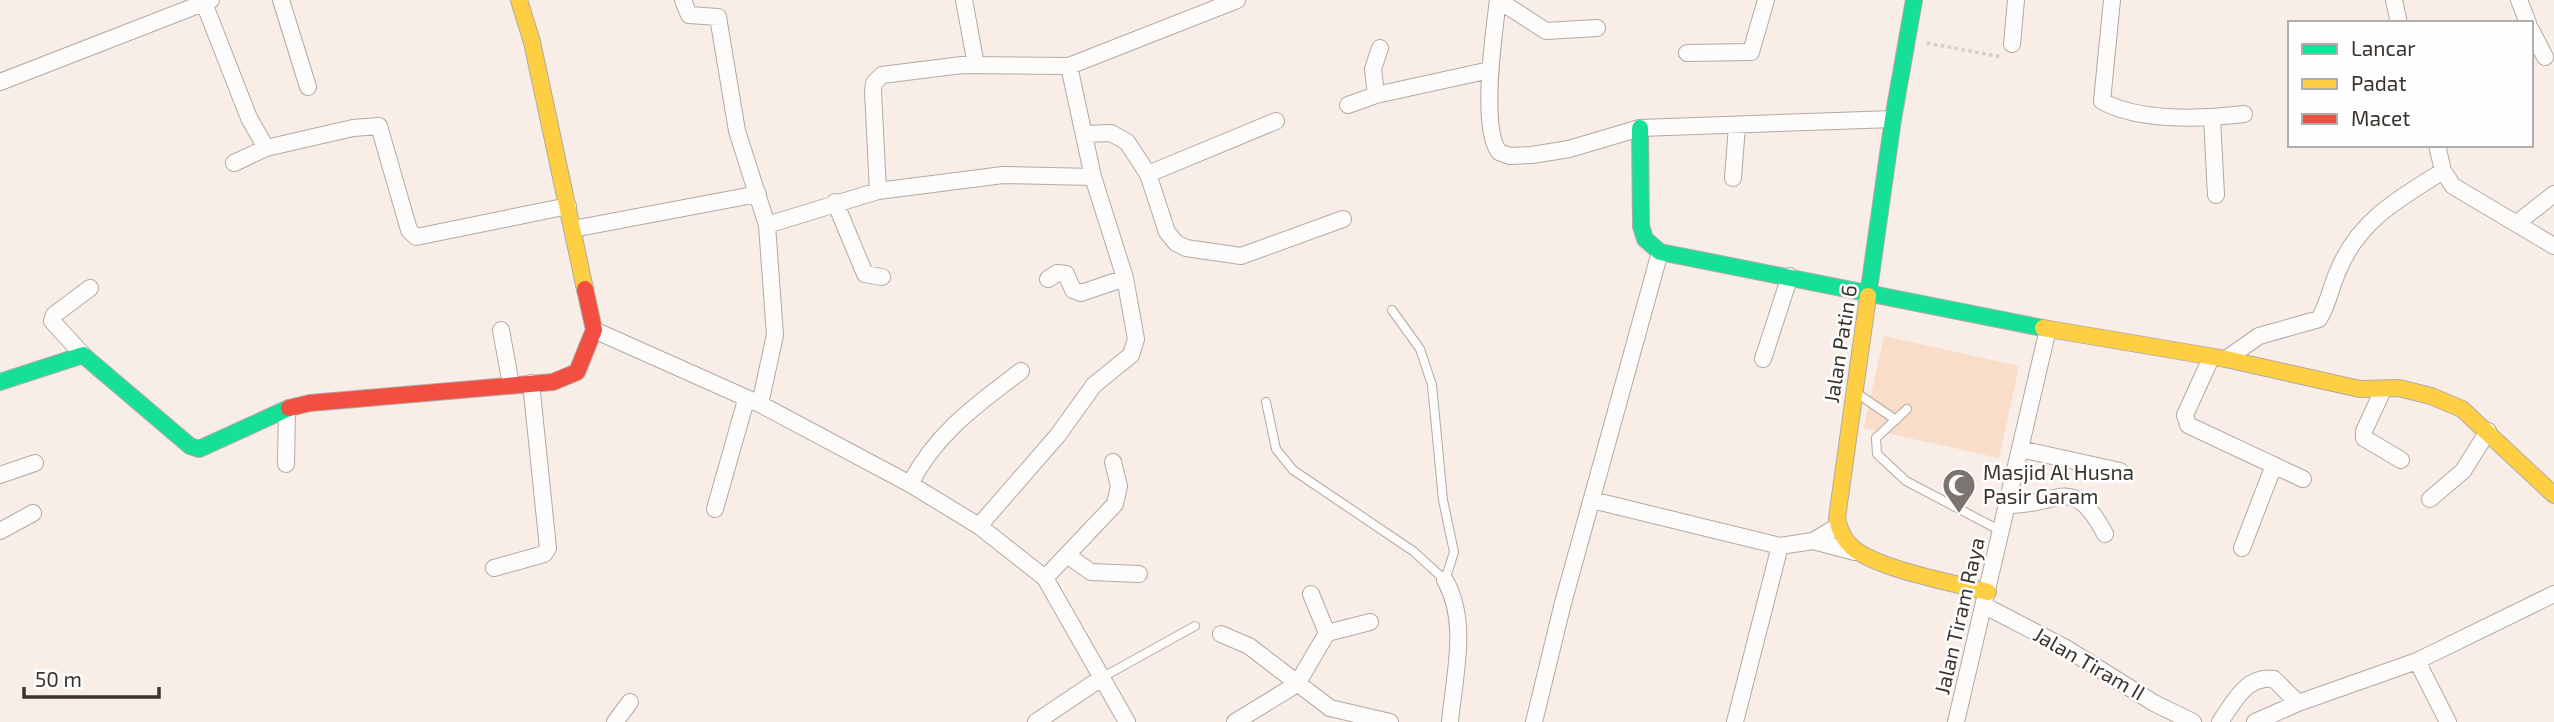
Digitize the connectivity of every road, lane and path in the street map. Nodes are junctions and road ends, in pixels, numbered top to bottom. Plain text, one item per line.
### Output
1 (281, 0) edge
2 (520, 0) edge
3 (683, 0) edge
4 (964, 0) edge
5 (1237, 0) edge
6 (1766, 0) edge
7 (1914, 0) edge
8 (2016, 0) edge
9 (2112, 0) edge
10 (2394, 0) edge
11 (2519, 0) edge
12 (208, 1) edge
13 (1196, 7) edge
14 (2399, 21) edge
15 (2527, 21) edge
16 (1597, 28) dead end
17 (2533, 34) edge
18 (1907, 39) junction
19 (2012, 44) joint
20 (1380, 48) dead end
21 (1687, 53) dead end
22 (2543, 57) edge
23 (976, 65) junction
24 (1069, 66) junction
25 (1490, 70) junction
26 (0, 82) edge
27 (308, 87) dead end
28 (1376, 95) junction
29 (1348, 105) dead end
30 (2245, 114) dead end
31 (2212, 118) junction
32 (1893, 119) junction
33 (1276, 121) dead end
34 (1737, 126) junction
35 (1640, 128) junction
36 (1085, 134) junction
37 (2437, 147) edge
38 (266, 148) junction
39 (234, 163) dead end
40 (2443, 171) junction
41 (1148, 174) junction
42 (1093, 177) junction
43 (1733, 178) dead end
44 (878, 191) junction
45 (758, 194) junction
46 (2554, 194) edge
47 (2216, 195) dead end
48 (835, 202) junction
49 (568, 206) junction
50 (1343, 219) dead end
51 (2517, 223) junction
52 (767, 225) junction
53 (573, 229) junction
54 (2554, 246) edge
55 (1660, 252) junction
56 (1790, 276) junction
57 (881, 277) dead end
58 (1125, 278) junction
59 (1048, 279) dead end
60 (90, 288) dead end
61 (1871, 293) junction
62 (1392, 310) dead end
63 (2048, 329) junction
64 (501, 330) dead end
65 (594, 330) junction
66 (83, 355) junction
67 (2219, 358) junction
68 (1763, 359) dead end
69 (1021, 371) dead end
70 (0, 382) edge
71 (531, 383) junction
72 (510, 385) junction
73 (2383, 390) junction
74 (1855, 393) junction
75 (753, 402) junction
76 (1266, 402) dead end
77 (287, 409) junction
78 (1908, 409) dead end
79 (1896, 420) junction
80 (2488, 431) junction
81 (2020, 449) junction
82 (2400, 460) dead end
83 (1112, 462) dead end
84 (35, 463) dead end
85 (286, 464) dead end
86 (2274, 465) junction
87 (2120, 471) dead end
88 (0, 475) edge
89 (2303, 479) dead end
90 (910, 484) junction
91 (2554, 495) edge
92 (2430, 499) dead end
93 (1592, 500) junction
94 (2007, 505) junction
95 (715, 509) dead end
96 (33, 513) dead end
97 (979, 526) junction
98 (1838, 526) junction
99 (0, 531) edge
100 (2001, 531) junction
101 (2105, 534) dead end
102 (1812, 541) junction
103 (1780, 547) junction
104 (2242, 548) dead end
105 (1855, 552) junction
106 (1067, 555) junction
107 (495, 568) dead end
108 (1139, 574) dead end
109 (1045, 578) junction
110 (1445, 580) junction
111 (1311, 594) dead end
112 (2554, 594) edge
113 (1986, 599) junction
114 (1370, 622) dead end
115 (1195, 626) dead end
116 (1327, 633) junction
117 (1221, 634) dead end
118 (2417, 661) junction
119 (1103, 677) junction
120 (1297, 684) junction
121 (631, 702) dead end
122 (2298, 703) junction
123 (615, 722) edge
124 (1036, 722) edge
125 (1126, 722) edge
126 (1235, 722) edge
127 (1390, 722) edge
128 (1450, 722) edge
129 (1534, 722) edge
130 (1735, 722) edge
131 (1956, 722) edge
132 (2193, 722) edge
133 (2220, 722) edge
134 (2255, 722) edge
135 (2448, 722) edge

1 - 27 street
2 - 49 street
3 - 45 street
4 - 23 street
5 - 13 street
6 - 21 street
7 - 18 street, Jalan Patin 6
8 - 19 street
9 - 31 street
10 - 14 street
11 - 15 street
12 - 26 street
12 - 38 street
13 - 24 street
16 - 25 street
17 - 22 street
18 - 19 path
18 - 32 street, Jalan Patin 6
20 - 28 street
23 - 24 street
23 - 44 street
24 - 36 street
25 - 28 street
25 - 35 street
28 - 29 street
30 - 31 street
31 - 47 street
32 - 34 street
32 - 61 street, Jalan Patin 6
33 - 41 street
34 - 35 street
34 - 43 street
35 - 55 street
36 - 41 street
36 - 42 street
37 - 40 street
38 - 39 street
38 - 49 street
40 - 51 street
40 - 67 street
41 - 50 street
42 - 44 street
42 - 58 street
44 - 48 street
45 - 52 street
45 - 53 street
46 - 51 street
48 - 52 street
48 - 57 street
49 - 53 street
51 - 54 street
52 - 75 street
53 - 65 street
55 - 56 street
55 - 93 street
56 - 61 street
56 - 68 street
58 - 59 street
58 - 97 street
60 - 66 street
61 - 63 street
61 - 74 street, Jalan Patin 6
62 - 110 lane
63 - 67 street
63 - 81 street, Jalan Tiram Raya
64 - 72 street
65 - 71 street
65 - 75 street
66 - 70 street
66 - 77 street
67 - 73 street
67 - 86 street
69 - 90 street
71 - 72 street
71 - 107 street
72 - 77 street
73 - 80 street
73 - 82 street
74 - 79 lane
74 - 98 street, Jalan Patin 6
75 - 90 street
75 - 95 street
76 - 110 lane
77 - 85 street
78 - 79 lane
79 - 100 lane
80 - 91 street
80 - 92 street
81 - 87 street
81 - 94 street, Jalan Tiram Raya
83 - 106 street
84 - 88 street
86 - 89 street
86 - 104 street
90 - 97 street
93 - 103 street
93 - 129 street
94 - 100 street, Jalan Tiram Raya
94 - 101 street
96 - 99 street
97 - 109 street
98 - 102 street
98 - 105 street
100 - 113 street, Jalan Tiram Raya
102 - 103 street
102 - 105 street
103 - 130 street
105 - 113 street
106 - 108 street
106 - 109 street
109 - 119 street
110 - 128 street
111 - 116 street
112 - 118 street
113 - 131 street, Jalan Tiram Raya
113 - 132 street, Jalan Tiram II
114 - 116 street
115 - 119 lane
116 - 120 street
117 - 120 street
118 - 122 street
118 - 135 street
119 - 124 street
119 - 125 street
120 - 126 street
120 - 127 street
121 - 123 street
122 - 133 street
122 - 134 street

